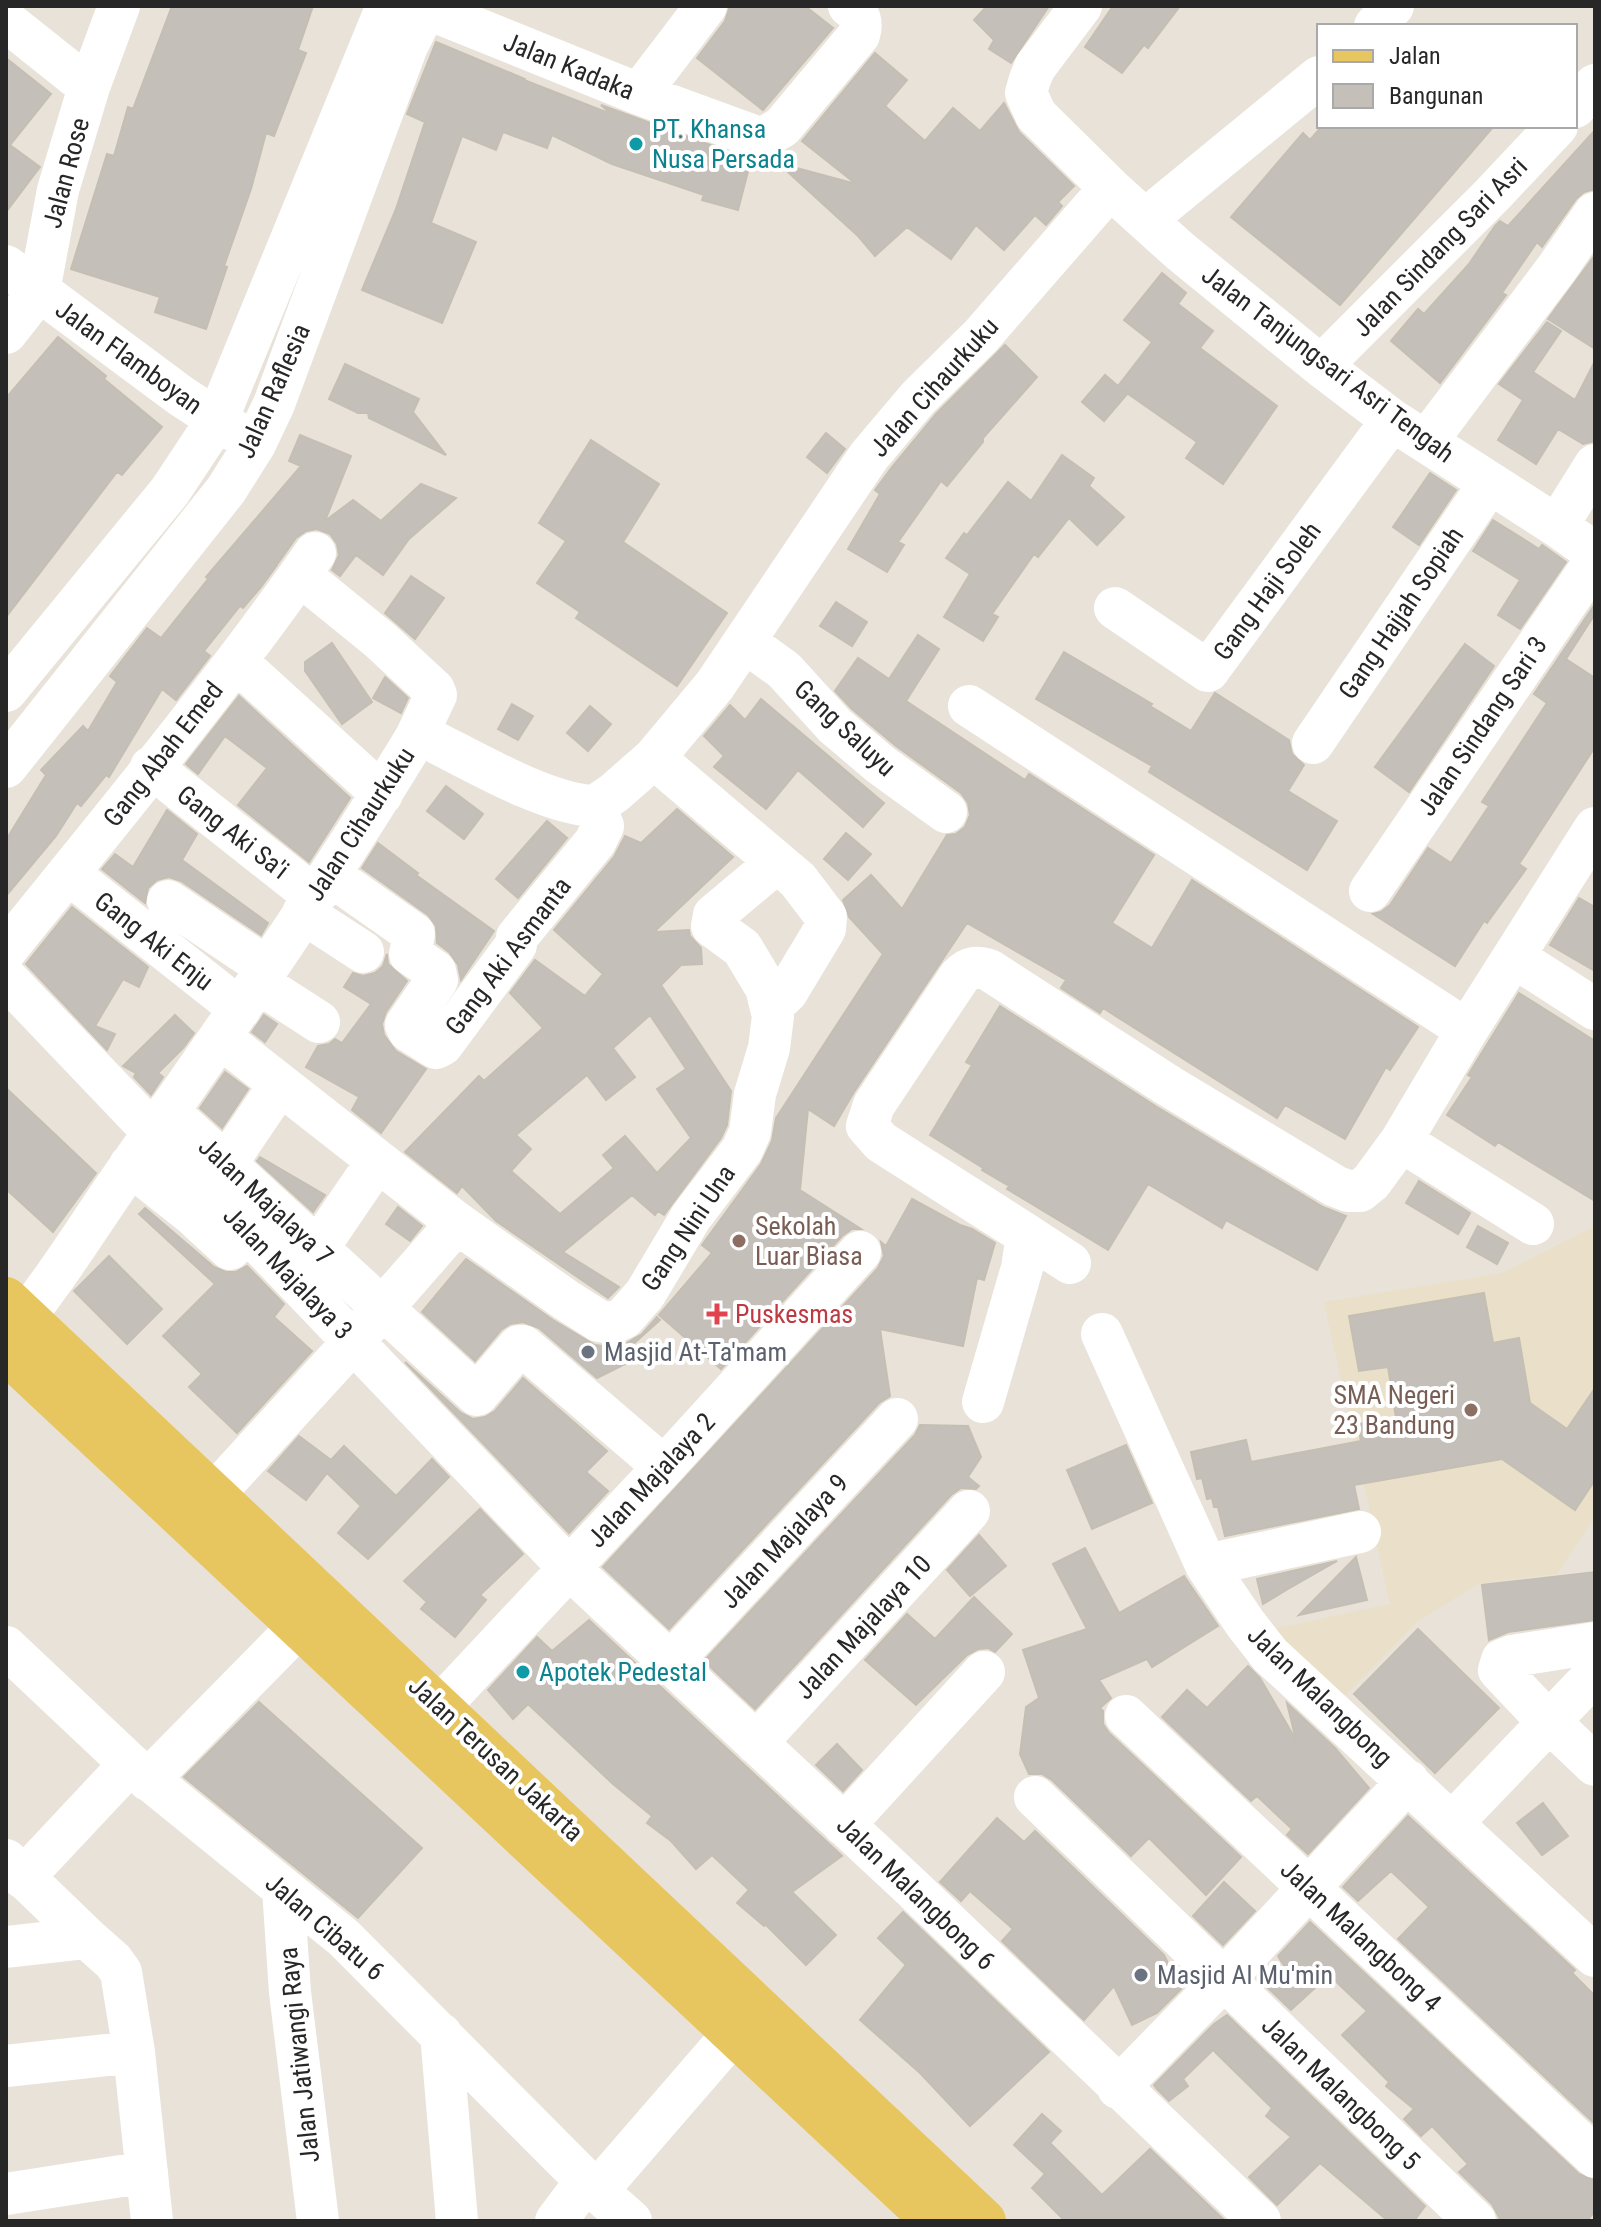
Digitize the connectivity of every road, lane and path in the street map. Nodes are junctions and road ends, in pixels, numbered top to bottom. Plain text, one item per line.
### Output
1 (119, 6) edge
2 (706, 6) edge
3 (849, 6) edge
4 (1081, 6) edge
5 (1393, 6) edge
6 (415, 7) edge
7 (6, 21) edge
8 (1377, 24) edge
9 (1317, 79) edge
10 (1595, 85) edge
11 (89, 87) junction
12 (639, 94) junction
13 (1577, 105) edge
14 (1555, 128) edge
15 (1110, 188) junction
16 (1595, 213) edge
17 (1146, 219) junction
18 (6, 266) edge
19 (39, 291) junction
20 (6, 333) edge
21 (1321, 366) junction
22 (217, 420) junction
23 (1409, 431) junction
24 (255, 444) junction
25 (1595, 465) edge
26 (1489, 484) junction
27 (1557, 526) junction
28 (1595, 553) edge
29 (1595, 561) edge
30 (1115, 608) dead end
31 (745, 642) junction
32 (236, 661) junction
33 (6, 691) edge
34 (969, 706) dead end
35 (416, 737) junction
36 (1313, 743) dead end
37 (654, 758) junction
38 (6, 767) edge
39 (151, 767) junction
40 (382, 794) junction
41 (595, 806) junction
42 (946, 812) dead end
43 (1595, 828) edge
44 (776, 863) junction
45 (68, 873) junction
46 (1370, 891) dead end
47 (316, 895) junction
48 (168, 901) dead end
49 (6, 950) edge
50 (363, 952) dead end
51 (1514, 957) junction
52 (6, 962) edge
53 (6, 981) edge
54 (766, 988) junction
55 (246, 999) junction
56 (1595, 1009) edge
57 (319, 1022) dead end
58 (1467, 1030) junction
59 (270, 1099) dead end
60 (1401, 1141) junction
61 (130, 1165) junction
62 (369, 1173) dead end
63 (192, 1214) junction
64 (457, 1223) junction
65 (1533, 1224) dead end
66 (1027, 1235) junction
67 (860, 1252) dead end
68 (1070, 1263) dead end
69 (285, 1297) junction
70 (11, 1327) edge
71 (1102, 1334) dead end
72 (344, 1352) junction
73 (983, 1402) dead end
74 (897, 1419) dead end
75 (664, 1467) junction
76 (214, 1494) junction
77 (969, 1511) dead end
78 (1360, 1532) dead end
79 (1206, 1565) junction
80 (569, 1568) junction
81 (312, 1613) junction
82 (1595, 1643) edge
83 (6, 1647) edge
84 (670, 1663) junction
85 (984, 1672) dead end
86 (1595, 1674) edge
87 (440, 1706) junction
88 (1542, 1715) junction
89 (1126, 1716) dead end
90 (756, 1743) junction
91 (1595, 1765) edge
92 (139, 1772) junction
93 (1035, 1797) dead end
94 (1432, 1804) junction
95 (844, 1825) junction
96 (14, 1869) edge
97 (1310, 1888) junction
98 (283, 1889) junction
99 (87, 1938) junction
100 (6, 1947) edge
101 (1595, 1956) edge
102 (1223, 1980) junction
103 (441, 2034) junction
104 (733, 2034) junction
105 (134, 2052) junction
106 (6, 2066) edge
107 (1118, 2088) junction
108 (1595, 2157) edge
109 (147, 2172) junction
110 (591, 2186) junction
111 (6, 2194) edge
112 (152, 2221) edge
113 (318, 2221) edge
114 (457, 2221) edge
115 (556, 2221) edge
116 (631, 2221) edge
117 (934, 2221) edge
118 (984, 2221) edge
119 (1260, 2221) edge
120 (1475, 2221) edge

1 - 11 street, Jalan Rose
2 - 12 street
3 - 12 street, Jalan Kadaka
4 - 15 street, Jalan Tanjungsari Asri Tengah
5 - 8 street
6 - 12 street, Jalan Kadaka
6 - 22 street, Jalan Raflesia
6 - 24 street, Jalan Raflesia
7 - 11 street
9 - 17 street
10 - 13 street
11 - 19 street, Jalan Rose
14 - 21 street, Jalan Sindang Sari Asri
15 - 17 street, Jalan Tanjungsari Asri Tengah
15 - 31 street, Jalan Cihaurkuku
16 - 23 street
17 - 21 street, Jalan Tanjungsari Asri Tengah
18 - 19 street, Jalan Flamboyan
19 - 20 street, Jalan Rose
19 - 22 street, Jalan Flamboyan
21 - 23 street, Jalan Tanjungsari Asri Tengah
22 - 24 street, Jalan Flamboyan
22 - 33 street, Jalan Raflesia
23 - 26 street, Jalan Tanjungsari Asri Tengah
23 - 30 street, Gang Haji Soleh
24 - 38 street, Jalan Raflesia
25 - 27 street
26 - 27 street, Jalan Tanjungsari Asri Tengah
26 - 36 street, Gang Hajjah Sopiah
27 - 28 street, Jalan Tanjungsari Asri Tengah
29 - 46 street, Jalan Sindang Sari 3
31 - 37 street, Jalan Cihaurkuku
31 - 42 street, Gang Saluyu
32 - 35 street, Gang Abah Emed
32 - 39 street, Gang Abah Emed
32 - 40 street
34 - 58 street
35 - 40 street, Jalan Cihaurkuku
35 - 41 street, Jalan Cihaurkuku
37 - 41 street, Jalan Cihaurkuku
37 - 44 street
39 - 45 street, Gang Abah Emed
39 - 47 street, Gang Aki Sa'i
40 - 47 street, Jalan Cihaurkuku
41 - 47 street, Gang Aki Asmanta
43 - 51 street
44 - 54 street
44 - 54 street
45 - 49 street, Gang Abah Emed
45 - 55 street, Gang Aki Enju
47 - 50 street
47 - 55 street, Jalan Cihaurkuku
48 - 55 street
51 - 56 street
51 - 58 street
52 - 75 street, Jalan Majalaya 7
53 - 72 street, Jalan Majalaya 3
53 - 80 street, Jalan Majalaya 3
54 - 64 street, Gang Nini Una
55 - 57 street
55 - 61 street, Jalan Cihaurkuku
55 - 64 street, Gang Nini Una
58 - 60 street
59 - 63 street
60 - 65 street
60 - 66 street
61 - 63 street, Jalan Majalaya 3
61 - 70 street, Jalan Cihaurkuku
62 - 69 street
63 - 69 street, Jalan Majalaya 3
64 - 72 street
66 - 68 street
66 - 73 street
67 - 75 street, Jalan Majalaya 2
69 - 72 street, Jalan Majalaya 3
70 - 76 main road, Jalan Terusan Jakarta
70 - 81 main road, Jalan Terusan Jakarta
71 - 79 street, Jalan Malangbong
72 - 76 street
74 - 84 street, Jalan Majalaya 9
75 - 80 street, Jalan Majalaya 2
76 - 81 main road, Jalan Terusan Jakarta
77 - 90 street, Jalan Majalaya 10
78 - 79 street
79 - 94 street, Jalan Malangbong
80 - 84 street, Jalan Malangbong 6
80 - 87 street, Jalan Majalaya 2
81 - 87 main road, Jalan Terusan Jakarta
81 - 92 street
81 - 104 main road, Jalan Terusan Jakarta
82 - 88 street
83 - 92 street, Jalan Cibatu 6
84 - 90 street, Jalan Malangbong 6
85 - 95 street
86 - 88 street
87 - 118 main road, Jalan Terusan Jakarta
88 - 91 street
88 - 94 street
89 - 97 street, Jalan Malangbong 4
90 - 95 street, Jalan Malangbong 6
92 - 96 street
92 - 98 street, Jalan Cibatu 6
93 - 102 street, Jalan Malangbong 5
94 - 97 street
94 - 101 street, Jalan Malangbong
95 - 107 street, Jalan Malangbong 6
96 - 99 street
97 - 102 street
97 - 108 street, Jalan Malangbong 4
98 - 103 street, Jalan Cibatu 6
98 - 113 street, Jalan Jatiwangi Raya
99 - 100 street
99 - 105 street
102 - 107 street
102 - 120 street, Jalan Malangbong 5
103 - 110 street, Jalan Cibatu 6
103 - 114 street
104 - 110 street
104 - 117 main road, Jalan Terusan Jakarta
105 - 106 street
105 - 109 street
107 - 119 street, Jalan Malangbong 6
109 - 111 street
109 - 112 street
110 - 115 street
110 - 116 street, Jalan Cibatu 6

